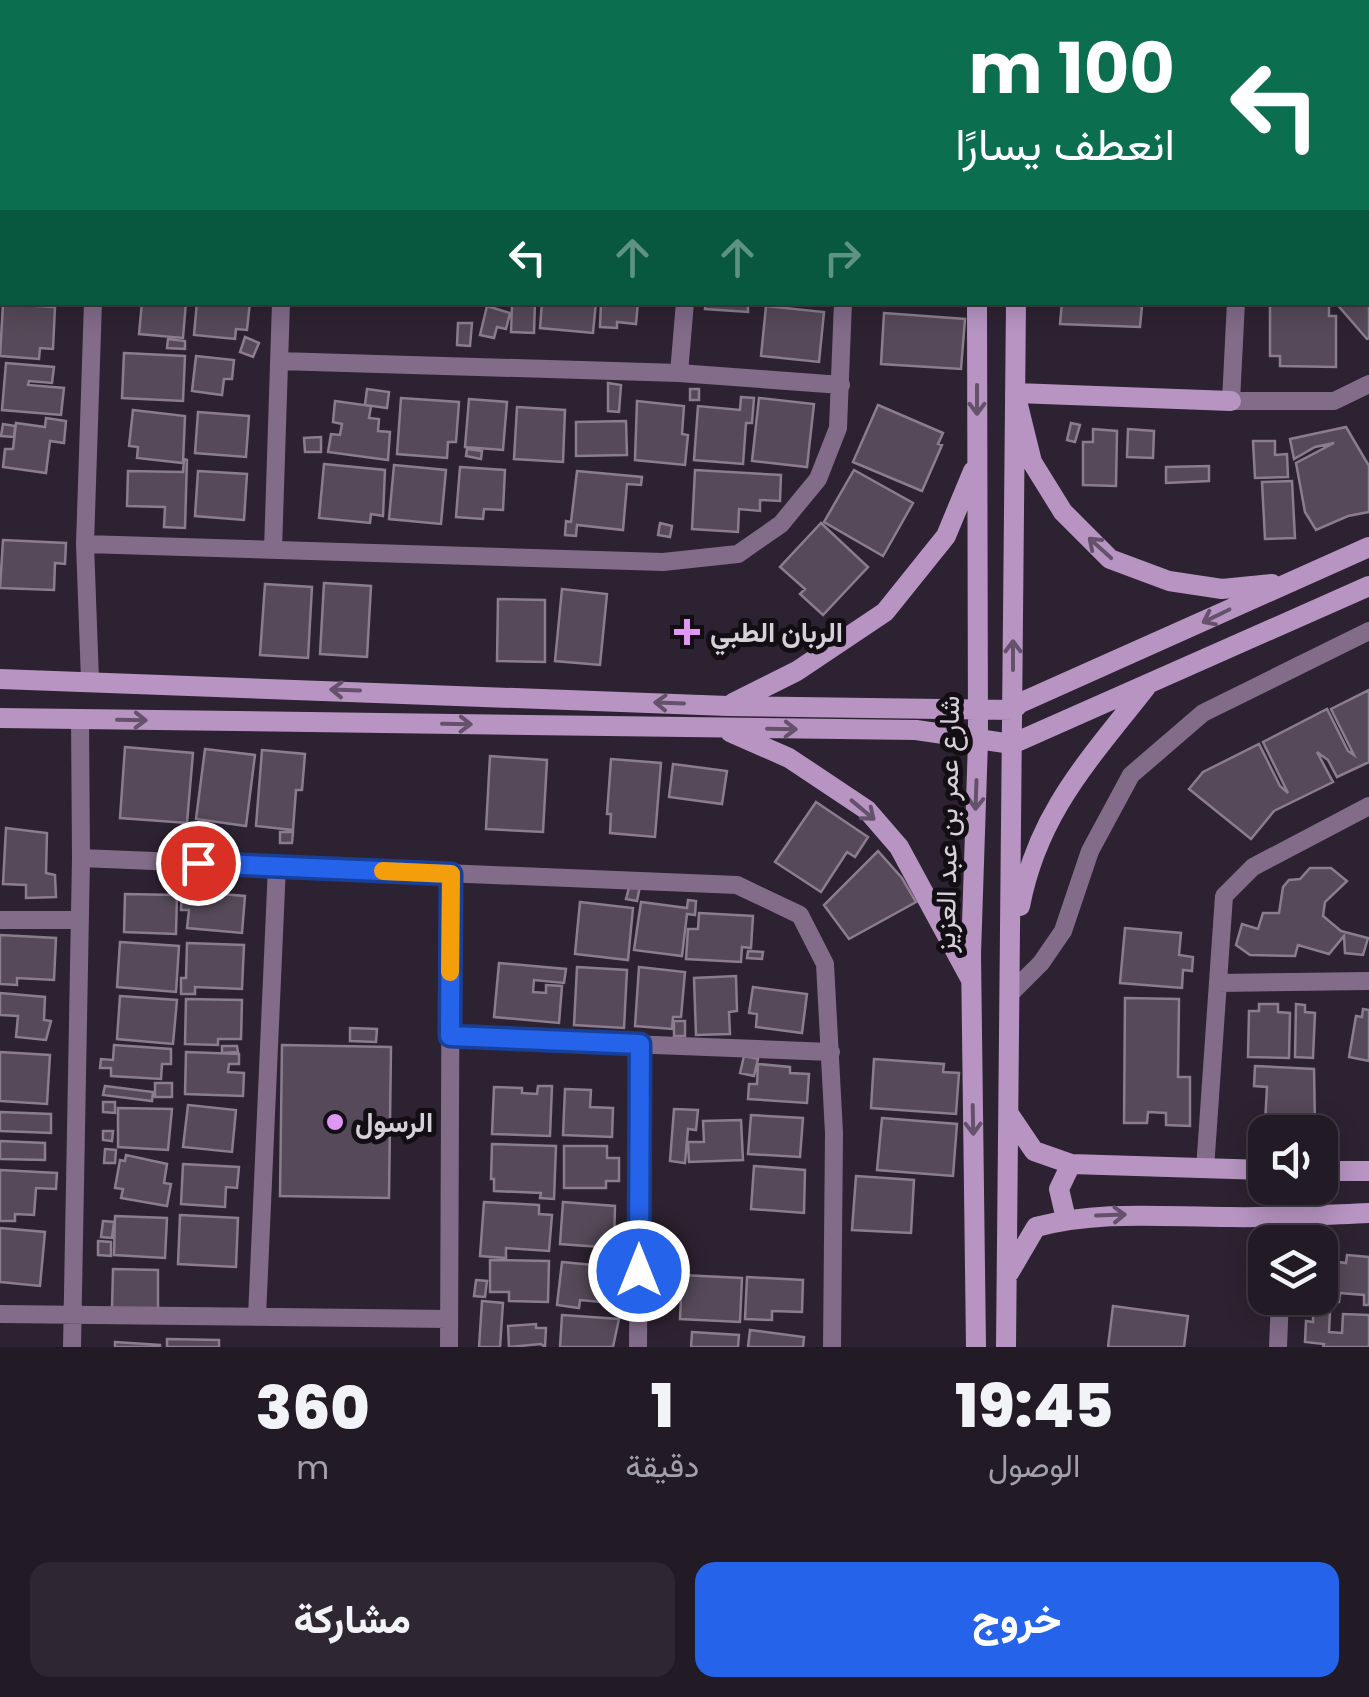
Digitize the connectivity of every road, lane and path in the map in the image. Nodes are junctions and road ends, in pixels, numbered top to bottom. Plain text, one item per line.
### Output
1 (93, 305) edge
2 (281, 305) edge
3 (685, 305) edge
4 (842, 305) edge
5 (977, 305) edge
6 (1016, 305) edge
7 (1236, 305) edge
8 (279, 361) junction
9 (679, 372) junction
10 (1369, 384) edge
11 (841, 385) junction
12 (1016, 394) junction
13 (1232, 401) junction
14 (977, 460) junction
15 (85, 544) junction
16 (1369, 547) edge
17 (274, 550) junction
18 (1293, 579) junction
19 (1369, 586) edge
20 (1369, 631) edge
21 (0, 678) edge
22 (90, 680) junction
23 (1148, 683) junction
24 (728, 706) junction
25 (1013, 710) junction
26 (976, 711) junction
27 (0, 718) edge
28 (80, 719) junction
29 (718, 728) junction
30 (978, 741) junction
31 (1012, 744) junction
32 (1369, 806) edge
33 (81, 858) junction
34 (277, 866) junction
35 (451, 874) junction
36 (0, 920) edge
37 (80, 920) junction
38 (1010, 957) junction
39 (972, 981) junction
40 (1369, 982) edge
41 (1218, 983) junction
42 (1010, 994) junction
43 (450, 1036) junction
44 (640, 1044) junction
45 (831, 1052) junction
46 (1009, 1114) junction
47 (1071, 1164) junction
48 (1205, 1169) junction
49 (1248, 1170) edge
50 (1338, 1170) edge
51 (1369, 1171) edge
52 (1369, 1214) edge
53 (1284, 1217) junction
54 (1066, 1218) junction
55 (1283, 1225) edge
56 (1008, 1275) junction
57 (0, 1314) edge
58 (73, 1314) junction
59 (1279, 1315) edge
60 (257, 1316) junction
61 (449, 1319) junction
62 (72, 1347) edge
63 (449, 1347) edge
64 (638, 1347) edge
65 (832, 1347) edge
66 (976, 1347) edge
67 (1006, 1347) edge
68 (1278, 1347) edge

1 - 15 street
2 - 8 street
3 - 9 street
4 - 11 street
5 -> 14 street, شارع عمر بن عبد العزيز
6 - 12 street
7 - 13 street
8 - 9 street
8 - 17 street
9 - 11 street
10 - 13 street
11 - 17 street
12 - 13 street
18 -> 12 street
25 -> 12 street
14 - 24 street
14 - 26 street, شارع عمر بن عبد العزيز
15 - 17 street
15 - 22 street
16 - 18 street
18 -> 25 street
19 - 23 street
20 - 42 street
21 - 22 street
24 -> 22 street
23 - 31 street
23 - 38 street
24 - 26 street
25 - 26 street
25 - 31 street
26 - 30 street, شارع عمر بن عبد العزيز
27 - 28 street
28 -> 29 street
28 - 33 street
29 -> 30 street
29 -> 39 street
30 - 31 street
30 -> 39 street, شارع عمر بن عبد العزيز
31 - 38 street
32 - 41 street
33 - 34 street
33 - 37 street
34 - 35 street
34 - 60 street
35 - 43 street
35 - 45 street
36 - 37 street
37 - 58 street
38 - 42 street
39 -> 66 street, شارع عمر بن عبد العزيز
40 - 41 street
41 - 48 street
42 - 46 street
43 - 44 street
43 - 61 street
44 - 45 street
44 - 64 street
45 - 65 street
46 - 47 street
46 - 56 street
47 - 48 street
47 - 54 street
48 - 49 street
50 - 51 street
52 - 53 street
54 -> 53 street
53 - 55 street
54 - 56 street
56 - 67 street
57 - 58 street
58 - 60 street
58 - 62 street
59 - 68 street
60 - 61 street
61 - 63 street

